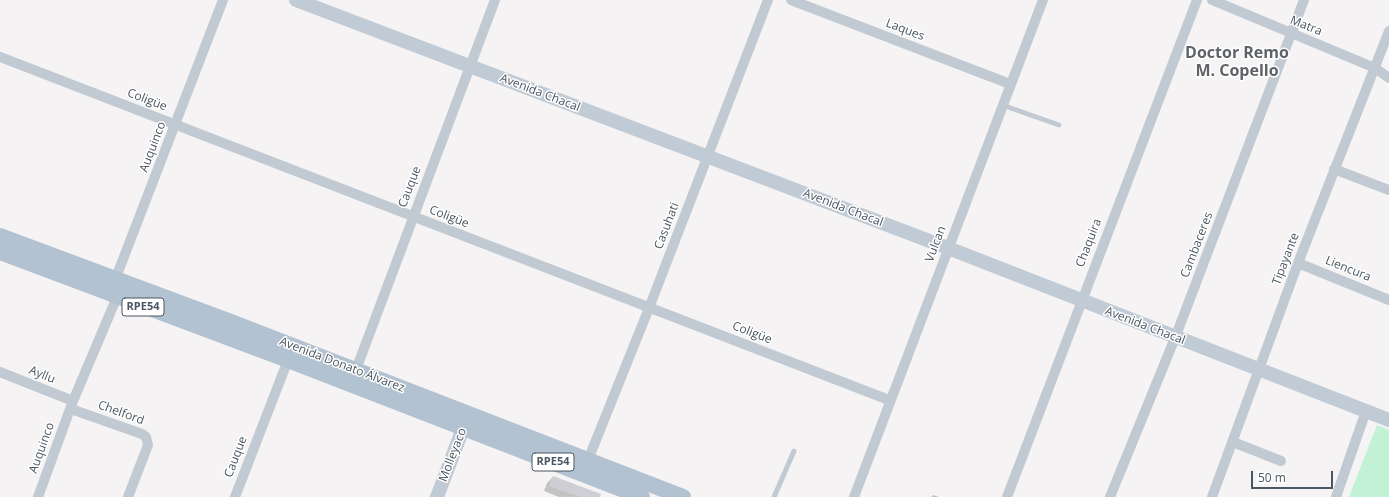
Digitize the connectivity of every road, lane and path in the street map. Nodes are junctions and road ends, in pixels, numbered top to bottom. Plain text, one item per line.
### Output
1 (223, 0) edge
2 (296, 0) edge
3 (495, 0) edge
4 (768, 0) edge
5 (791, 0) edge
6 (1043, 0) edge
7 (1197, 0) edge
8 (1212, 0) edge
9 (1304, 0) edge
10 (1389, 31) edge
11 (1291, 34) junction
12 (0, 57) edge
13 (470, 66) junction
14 (1375, 68) junction
15 (1389, 78) edge
16 (1010, 84) junction
17 (1002, 105) junction
18 (175, 125) junction
19 (1059, 125) dead end
20 (708, 157) junction
21 (1334, 169) junction
22 (1389, 190) edge
23 (413, 217) junction
24 (0, 236) edge
25 (948, 248) junction
26 (0, 252) edge
27 (1298, 263) junction
28 (115, 280) junction
29 (117, 297) junction
30 (1081, 300) junction
31 (1389, 300) edge
32 (649, 308) junction
33 (1175, 338) junction
34 (288, 360) junction
35 (1259, 369) junction
36 (0, 372) edge
37 (353, 377) junction
38 (890, 400) junction
39 (72, 405) junction
40 (1366, 411) junction
41 (1389, 420) edge
42 (466, 421) junction
43 (1233, 442) junction
44 (794, 450) dead end
45 (588, 460) junction
46 (1282, 461) dead end
47 (639, 496) edge
48 (38, 497) edge
49 (128, 497) edge
50 (235, 497) edge
51 (437, 497) edge
52 (683, 497) edge
53 (774, 497) edge
54 (854, 497) edge
55 (1007, 497) edge
56 (1110, 497) edge
57 (1212, 497) edge
58 (1336, 497) edge

1 - 18 street, Auquinco
2 - 13 main road, Avenida Chacal
3 - 13 street, Cauque
4 - 20 street, Casuhati
5 - 16 street, Laques
6 - 16 street, Vulcan
7 - 30 street, Chaquira
8 - 11 street, Matra
9 - 11 street, Cambaceres
10 - 14 street, Tipayante
11 - 14 street, Matra
11 - 33 street, Cambaceres
12 - 18 street, Coligüe
13 - 20 main road, Avenida Chacal
13 - 23 street, Cauque
14 - 15 street, Matra
14 - 21 street, Tipayante
16 - 17 street, Vulcan
17 - 19 lane
17 - 25 street, Vulcan
18 - 23 street, Coligüe
18 - 28 street, Auquinco
20 - 25 main road, Avenida Chacal
20 - 32 street, Casuhati
21 - 22 street
21 - 27 street, Tipayante
23 - 32 street, Coligüe
23 - 37 street, Cauque
24 - 28 main road, Avenida Donato Álvarez / RPE54
25 - 30 main road, Avenida Chacal
25 - 38 street, Vulcan
26 - 29 main road, Avenida Donato Álvarez / RPE54
27 - 31 street, Liencura
27 - 35 street, Tipayante
28 - 37 main road, Avenida Donato Álvarez / RPE54
29 - 34 main road, Avenida Donato Álvarez / RPE54
29 - 39 street, Auquinco
30 - 33 main road, Avenida Chacal
30 - 55 street, Chaquira
32 - 38 street, Coligüe
32 - 45 street, Casuhati
33 - 35 main road, Avenida Chacal
33 - 56 street, Cambaceres
34 - 37 main road, Avenida Donato Álvarez / RPE54
34 - 50 street, Cauque
35 - 40 main road, Avenida Chacal
35 - 43 street, Tipayante
36 - 39 street, Ayllu
37 - 42 main road, Avenida Donato Álvarez / RPE54
38 - 54 street, Vulcan
39 - 48 street, Auquinco
39 - 49 street, Chelford
40 - 41 main road, Avenida Chacal
40 - 58 street
42 - 45 main road, Avenida Donato Álvarez / RPE54
42 - 47 main road, Avenida Donato Álvarez / RPE54
42 - 51 main road, Molleyaco
43 - 46 street
43 - 57 street, Tipayante
44 - 53 lane
45 - 52 main road, Avenida Donato Álvarez / RPE54

